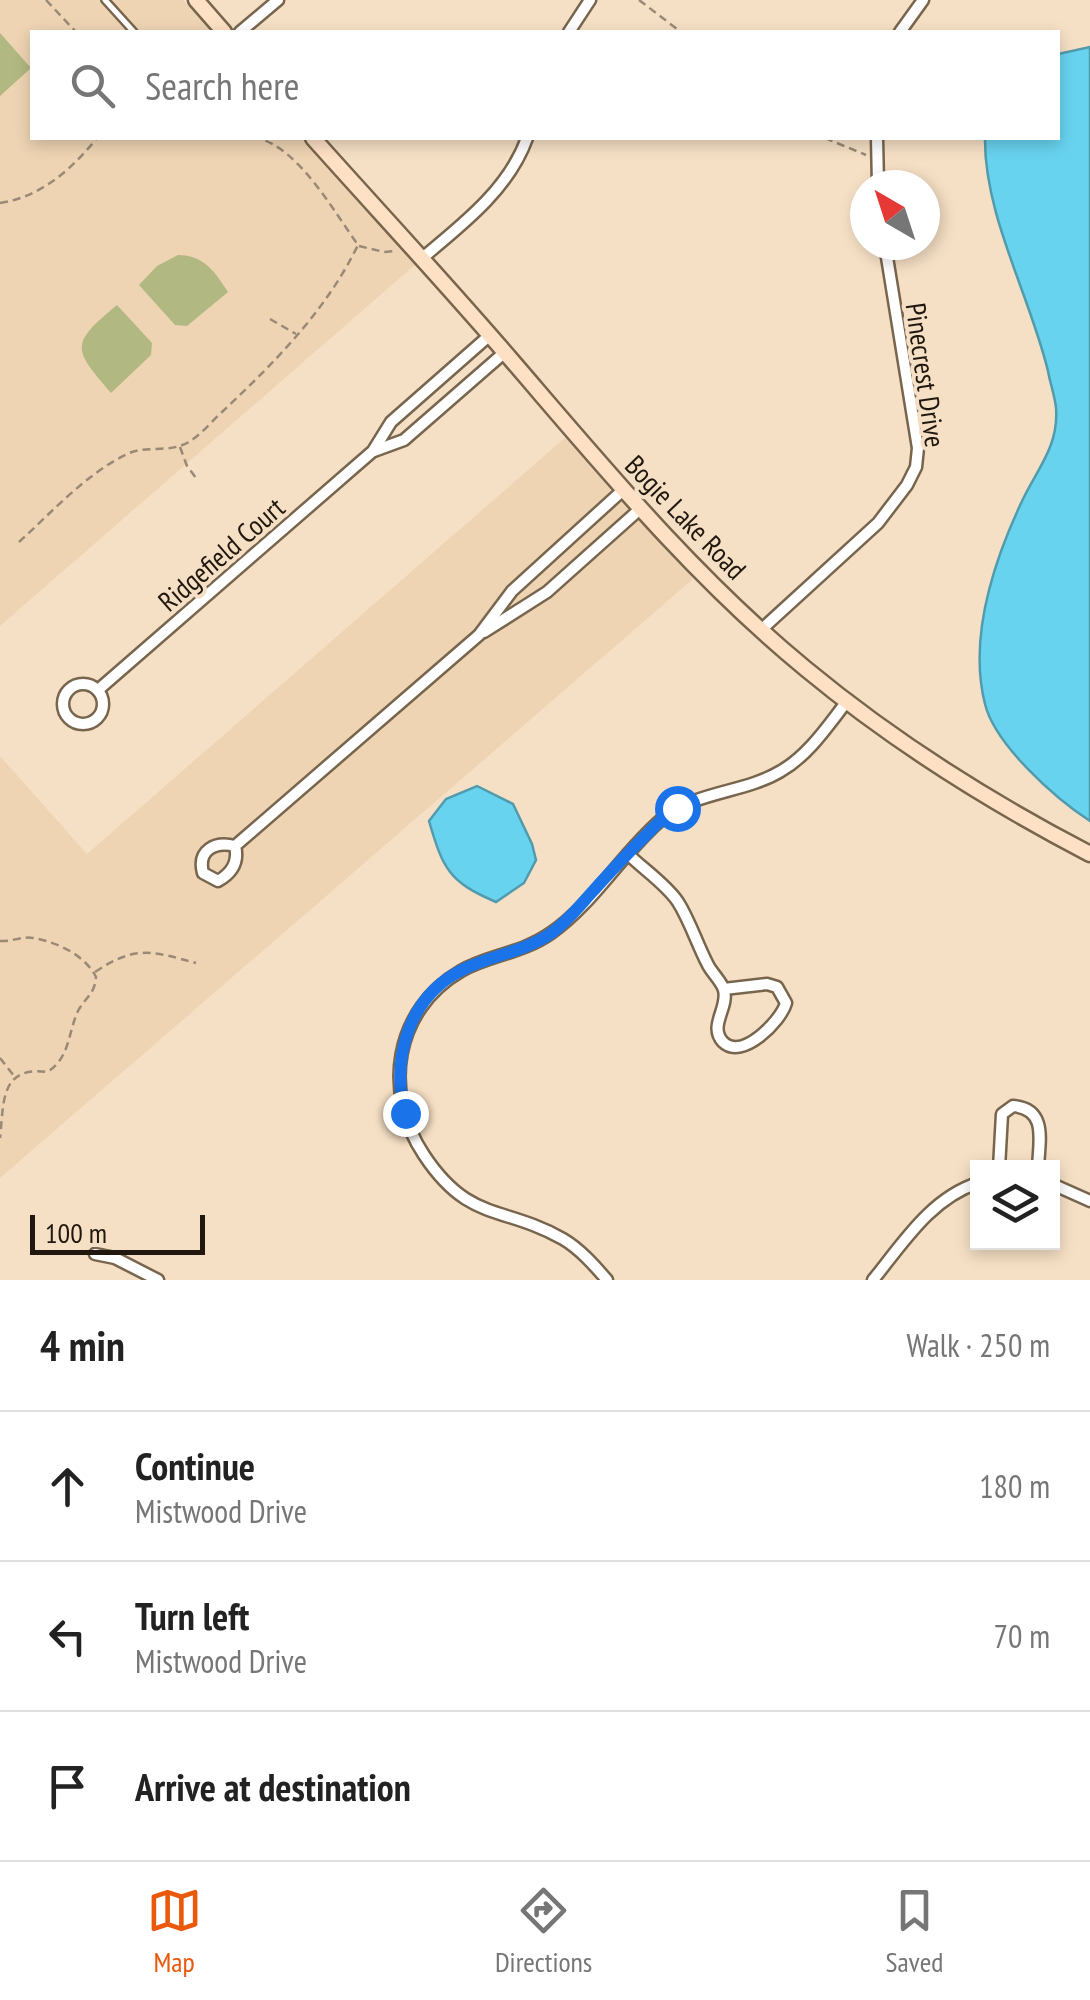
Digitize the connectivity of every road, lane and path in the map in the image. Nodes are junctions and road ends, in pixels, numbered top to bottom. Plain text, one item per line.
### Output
1 (46, 0) edge
2 (105, 0) edge
3 (196, 0) edge
4 (278, 0) edge
5 (590, 0) edge
6 (639, 0) edge
7 (922, 0) edge
8 (74, 30) edge
9 (132, 30) edge
10 (222, 30) edge
11 (242, 30) edge
12 (569, 30) edge
13 (679, 30) edge
14 (901, 30) edge
15 (95, 140) edge
16 (263, 140) edge
17 (315, 140) edge
18 (526, 140) edge
19 (829, 140) edge
20 (878, 140) edge
21 (878, 154) junction
22 (878, 170) edge
23 (0, 203) edge
24 (358, 246) junction
25 (417, 254) junction
26 (888, 260) edge
27 (270, 319) dead end
28 (298, 335) junction
29 (490, 335) junction
30 (505, 352) junction
31 (179, 445) junction
32 (373, 451) junction
33 (196, 478) dead end
34 (623, 490) junction
35 (640, 509) junction
36 (18, 542) dead end
37 (558, 551) junction
38 (574, 568) junction
39 (762, 629) junction
40 (478, 635) junction
41 (98, 690) dead end
42 (848, 700) junction
43 (235, 846) dead end
44 (628, 854) junction
45 (1090, 854) edge
46 (0, 941) edge
47 (196, 963) dead end
48 (94, 972) junction
49 (724, 989) junction
50 (0, 1058) edge
51 (15, 1077) junction
52 (0, 1138) edge
53 (999, 1160) edge
54 (1038, 1160) edge
55 (970, 1187) edge
56 (1060, 1187) edge
57 (1090, 1200) edge
58 (96, 1254) dead end
59 (158, 1280) edge
60 (607, 1280) edge
61 (874, 1280) edge

1 - 8 path
2 - 9 lane
3 - 10 main road
4 - 11 street
5 - 12 street
6 - 13 path
7 - 14 street
15 - 23 path
16 - 24 path
17 - 25 main road, Bogie Lake Road
18 - 25 street
19 - 21 path
20 - 21 street
21 - 22 street
24 - 25 path
24 - 28 path
25 - 29 main road, Bogie Lake Road
26 - 39 street, Pinecrest Drive
27 - 28 path
28 - 31 path
29 - 30 main road, Bogie Lake Road
29 - 32 street, Ridgefield Court
30 - 32 street, Ridgefield Court
30 - 34 main road, Bogie Lake Road
31 - 33 path
31 - 36 path
32 - 41 street, Ridgefield Court
34 - 35 main road, Bogie Lake Road
34 - 37 street
35 - 38 street
35 - 39 main road, Bogie Lake Road
37 - 38 street
37 - 40 street
38 - 40 street
39 - 42 main road, Bogie Lake Road
40 - 43 street
42 - 44 street
42 - 45 main road, Bogie Lake Road
44 - 49 street
44 - 60 street
46 - 48 path
47 - 48 path
48 - 51 path
49 - 49 street
50 - 51 path
51 - 52 path
53 - 54 street
55 - 61 street
56 - 57 street
58 - 59 street

